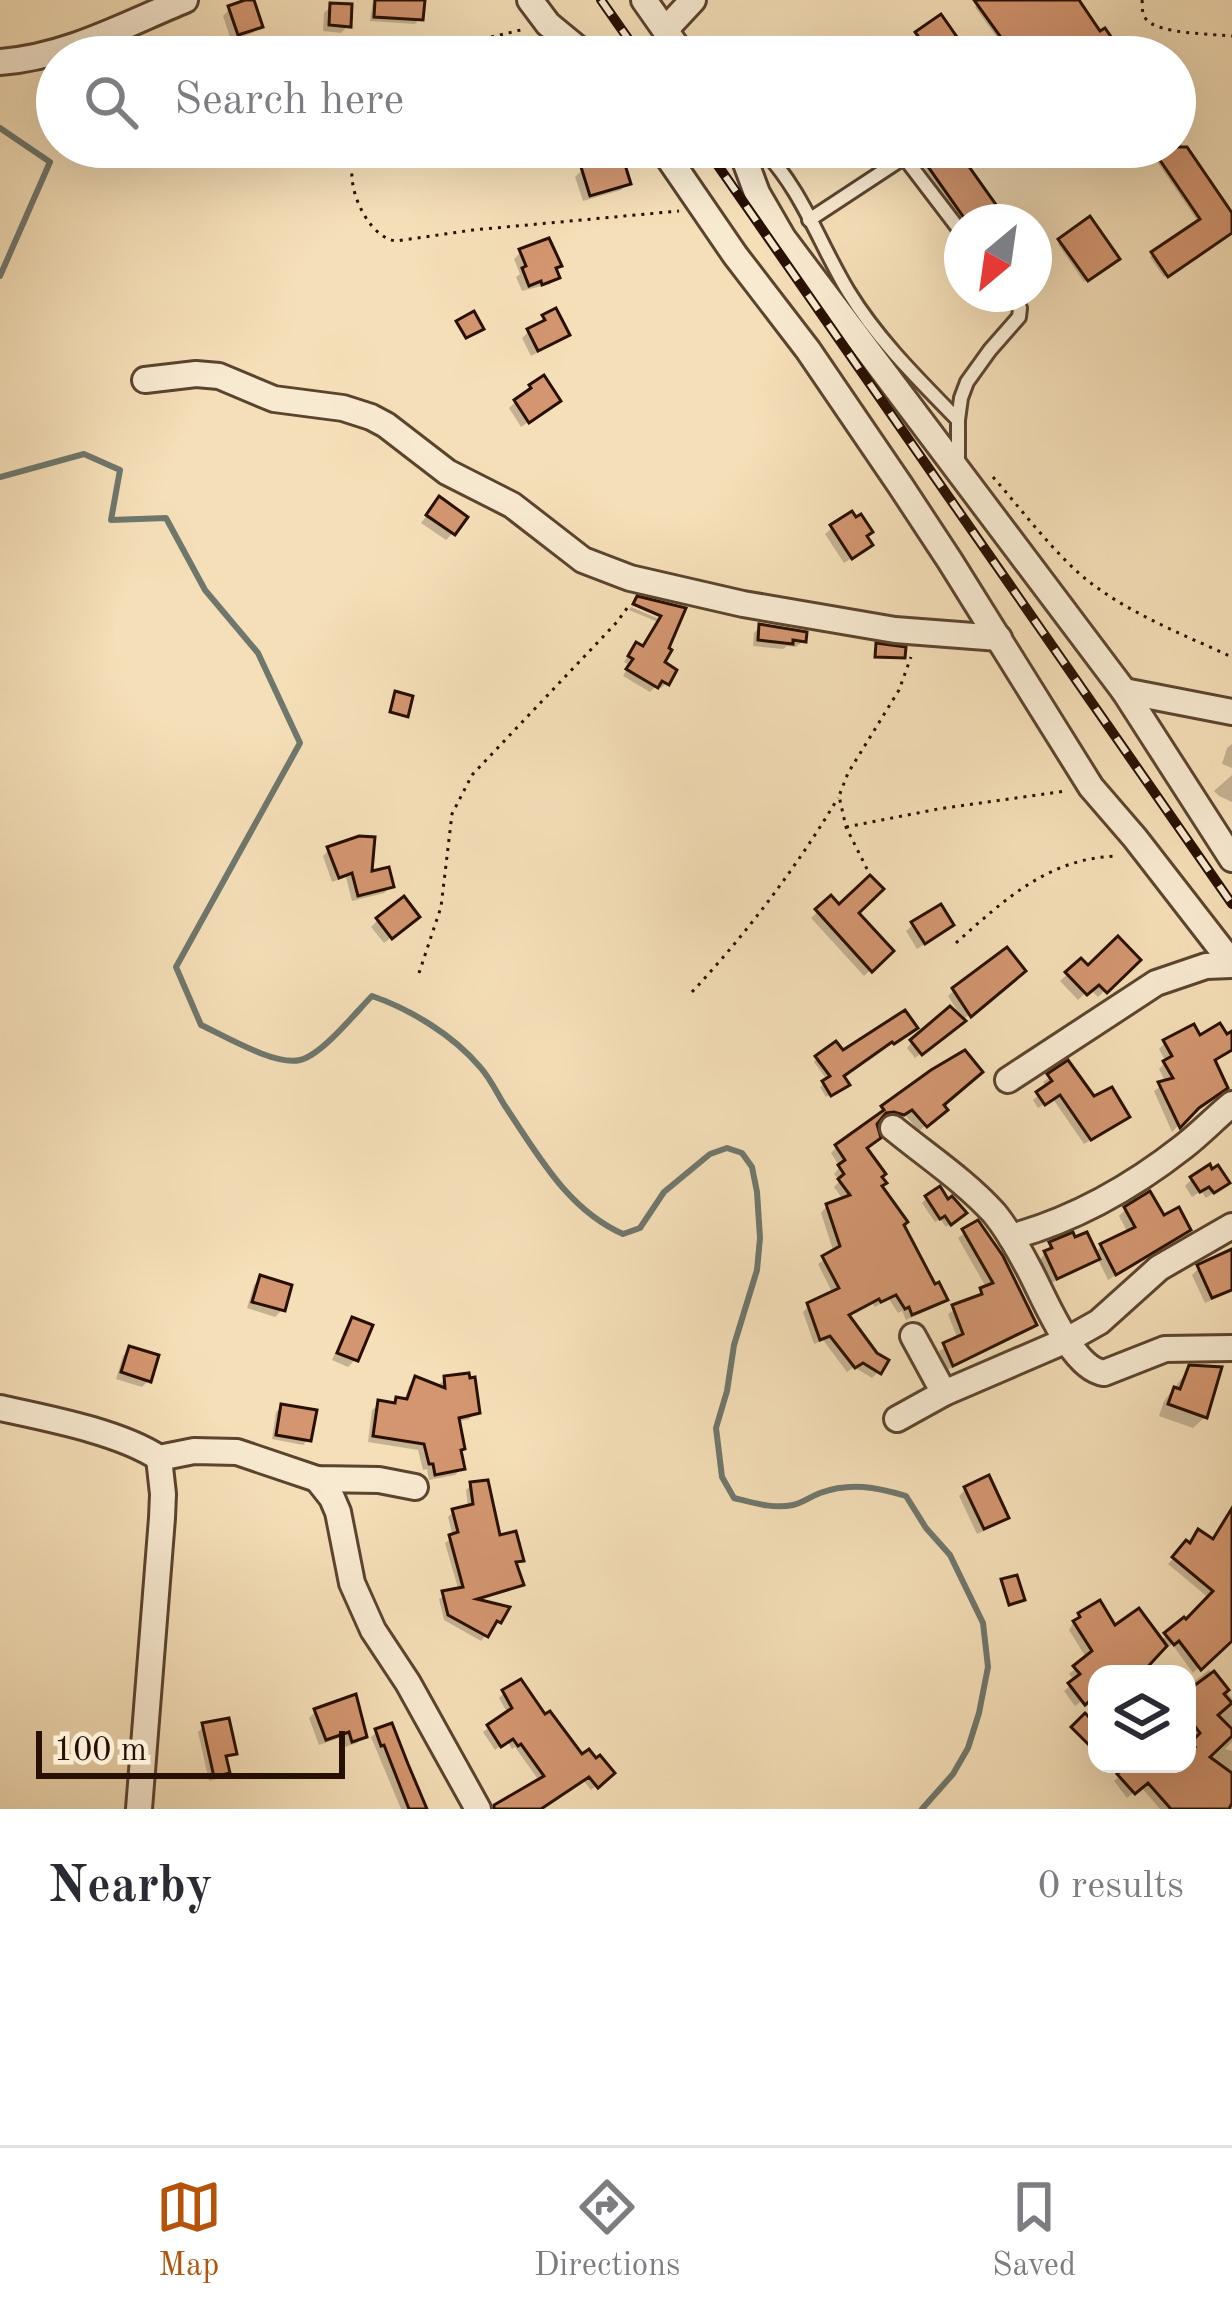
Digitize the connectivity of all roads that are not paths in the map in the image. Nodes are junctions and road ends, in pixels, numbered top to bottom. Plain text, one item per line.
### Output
1 (185, 0) edge
2 (530, 0) edge
3 (644, 0) edge
4 (693, 0) edge
5 (665, 30) junction
6 (102, 36) edge
7 (563, 36) edge
8 (669, 36) edge
9 (36, 56) edge
10 (0, 62) edge
11 (676, 168) edge
12 (748, 168) edge
13 (778, 168) edge
14 (887, 168) edge
15 (912, 168) edge
16 (944, 209) edge
17 (809, 220) junction
18 (1019, 312) edge
19 (145, 380) dead end
20 (958, 420) junction
21 (958, 470) junction
22 (999, 638) junction
23 (1124, 691) junction
24 (1232, 712) edge
25 (1232, 859) edge
26 (1232, 964) edge
27 (1008, 1080) dead end
28 (1232, 1104) edge
29 (893, 1129) dead end
30 (1232, 1226) edge
31 (1010, 1237) junction
32 (913, 1336) dead end
33 (1066, 1340) junction
34 (1232, 1348) edge
35 (944, 1393) junction
36 (0, 1408) edge
37 (897, 1419) dead end
38 (159, 1458) junction
39 (317, 1479) junction
40 (415, 1487) dead end
41 (139, 1809) edge
42 (478, 1809) edge

1 - 6 street
2 - 7 street
3 - 5 street
4 - 5 street
5 - 8 street
9 - 10 street
11 - 22 street
12 - 21 street
13 - 17 lane
14 - 17 lane
15 - 16 lane
17 - 20 lane
18 - 20 lane
19 - 22 street
20 - 21 lane
21 - 23 street
22 - 26 street
23 - 24 street
23 - 25 street
26 - 27 street
28 - 31 street
29 - 31 street
30 - 33 street
31 - 33 street
32 - 35 street
33 - 34 street
33 - 35 street
35 - 37 street
36 - 38 street
38 - 39 street
38 - 41 street
39 - 40 street
39 - 42 street

